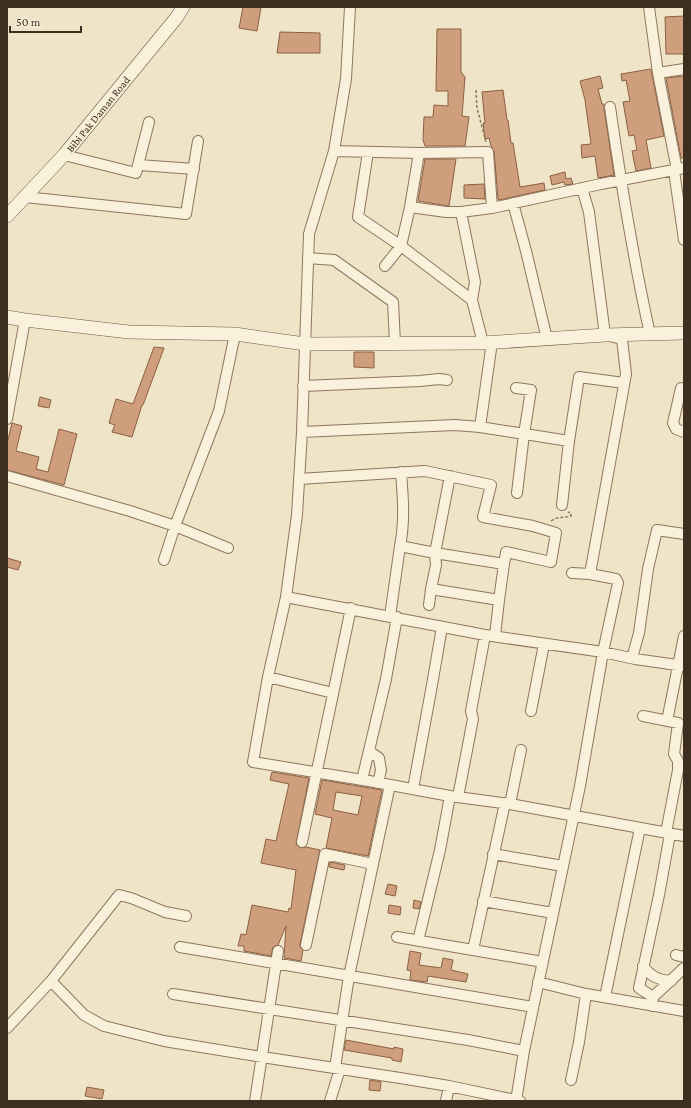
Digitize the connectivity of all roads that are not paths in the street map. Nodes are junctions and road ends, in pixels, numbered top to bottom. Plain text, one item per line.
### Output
1 (183, 7) edge
2 (350, 7) edge
3 (650, 7) edge
4 (684, 69) edge
5 (658, 73) junction
6 (610, 106) dead end
7 (149, 122) dead end
8 (198, 141) dead end
9 (334, 151) junction
10 (368, 152) junction
11 (419, 153) junction
12 (64, 155) junction
13 (139, 165) junction
14 (194, 169) junction
15 (678, 170) edge
16 (621, 180) junction
17 (582, 188) junction
18 (25, 197) junction
19 (513, 203) junction
20 (410, 207) junction
21 (492, 208) junction
22 (461, 212) junction
23 (7, 216) edge
24 (684, 240) edge
25 (401, 246) junction
26 (308, 258) junction
27 (385, 266) dead end
28 (472, 300) junction
29 (7, 317) edge
30 (25, 320) junction
31 (684, 332) edge
32 (234, 334) junction
33 (650, 334) junction
34 (605, 335) junction
35 (547, 339) junction
36 (395, 343) junction
37 (487, 343) junction
38 (305, 344) junction
39 (447, 380) dead end
40 (624, 383) junction
41 (303, 386) junction
42 (516, 388) dead end
43 (681, 388) dead end
44 (7, 419) edge
45 (480, 427) junction
46 (302, 432) junction
47 (684, 432) edge
48 (524, 434) junction
49 (569, 441) junction
50 (401, 472) junction
51 (7, 476) edge
52 (450, 476) junction
53 (299, 479) junction
54 (517, 494) dead end
55 (562, 505) road end
56 (175, 526) junction
57 (684, 534) edge
58 (400, 546) junction
59 (228, 548) dead end
60 (435, 552) junction
61 (164, 560) dead end
62 (504, 564) junction
63 (572, 573) dead end
64 (590, 574) junction
65 (431, 589) junction
66 (286, 597) junction
67 (499, 600) junction
68 (429, 605) dead end
69 (351, 608) junction
70 (394, 617) junction
71 (442, 627) junction
72 (490, 635) junction
73 (684, 636) edge
74 (544, 644) junction
75 (603, 652) junction
76 (632, 658) junction
77 (681, 666) edge
78 (268, 677) junction
79 (333, 693) junction
80 (531, 711) dead end
81 (643, 716) dead end
82 (667, 721) junction
83 (681, 724) edge
84 (522, 750) dead end
85 (369, 751) junction
86 (317, 772) junction
87 (362, 780) junction
88 (378, 783) junction
89 (390, 785) junction
90 (412, 789) junction
91 (454, 797) junction
92 (507, 804) junction
93 (574, 816) junction
94 (640, 828) junction
95 (668, 833) junction
96 (684, 836) edge
97 (302, 842) dead end
98 (493, 854) junction
99 (373, 864) junction
100 (563, 866) junction
101 (483, 901) junction
102 (553, 913) junction
103 (186, 916) dead end
104 (397, 937) dead end
105 (418, 941) junction
106 (306, 945) dead end
107 (180, 947) dead end
108 (474, 950) junction
109 (278, 951) dead end
110 (543, 962) junction
111 (276, 964) junction
112 (643, 966) junction
113 (684, 968) edge
114 (350, 976) junction
115 (51, 981) junction
116 (672, 981) junction
117 (538, 982) junction
118 (173, 994) dead end
119 (586, 994) junction
120 (605, 997) junction
121 (652, 1001) junction
122 (533, 1007) junction
123 (270, 1009) junction
124 (684, 1011) edge
125 (343, 1020) junction
126 (7, 1028) edge
127 (524, 1051) junction
128 (262, 1057) junction
129 (337, 1068) junction
130 (572, 1080) dead end
131 (449, 1086) junction
132 (255, 1101) edge
133 (330, 1101) edge
134 (446, 1101) edge
135 (517, 1101) edge

1 - 12 street, Bibi Pak Daman Road
2 - 9 street
3 - 5 street
4 - 5 street
5 - 15 street
6 - 16 street
7 - 13 street
8 - 14 street
9 - 10 street
9 - 26 street
10 - 11 street
10 - 25 street
11 - 20 street
11 - 21 street
12 - 13 street
12 - 18 street, Bibi Pak Daman Road
13 - 14 street
14 - 18 street
15 - 16 street
15 - 24 street
16 - 17 street
16 - 33 street
17 - 19 street
17 - 34 street
18 - 23 street, Bibi Pak Daman Road
19 - 21 street
19 - 35 street
20 - 22 street
20 - 25 street
21 - 22 street
22 - 28 street
25 - 27 street
25 - 28 street
26 - 36 street
26 - 38 street
28 - 37 street
29 - 30 street
30 - 32 street
30 - 44 street
31 - 33 street
32 - 38 street
32 - 56 street
33 - 34 street
34 - 35 street
34 - 40 street
35 - 37 street
36 - 37 street
36 - 38 street
37 - 45 street
38 - 41 street
39 - 41 street
40 - 49 street
40 - 64 street
41 - 46 street
42 - 48 street
43 - 47 street
45 - 46 street
45 - 48 street
46 - 53 street
48 - 49 street
48 - 54 street
49 - 55 street
50 - 52 street
50 - 53 street
50 - 58 street
51 - 56 street
52 - 60 street
52 - 62 street
53 - 66 street
56 - 59 street
56 - 61 street
57 - 76 street
58 - 60 street
58 - 70 street
60 - 62 street
60 - 65 street
62 - 67 street
63 - 64 street
64 - 75 street
65 - 67 street
65 - 68 street
66 - 69 street
66 - 78 street
67 - 72 street
69 - 70 street
69 - 79 street
70 - 71 street
70 - 85 street
71 - 72 street
71 - 90 street
72 - 74 street
72 - 91 street
73 - 77 street
74 - 75 street
74 - 80 street
75 - 76 street
75 - 93 street
76 - 77 street
77 - 82 street
78 - 79 street
78 - 86 street
79 - 86 street
81 - 82 street
82 - 83 street
83 - 95 street
84 - 92 street
85 - 87 street
85 - 88 street
86 - 87 street
86 - 97 street
87 - 88 street
88 - 89 street
89 - 90 street
89 - 99 street
90 - 91 street
91 - 92 street
91 - 105 street
92 - 93 street
92 - 98 street
93 - 94 street
93 - 100 street
94 - 95 street
94 - 120 street
95 - 96 street
95 - 112 street
98 - 100 street
98 - 101 street
99 - 106 street
99 - 114 street
100 - 102 street
101 - 102 street
101 - 108 street
102 - 110 street
103 - 115 street
104 - 105 street
105 - 108 street
107 - 111 street
108 - 110 street
109 - 111 street
110 - 117 street
111 - 114 street
111 - 123 street
112 - 116 street
112 - 121 street
113 - 116 street
114 - 122 street
114 - 125 street
115 - 126 street
115 - 128 street
116 - 121 street
117 - 119 street
117 - 122 street
118 - 123 street
119 - 120 street
119 - 130 street
120 - 121 street
121 - 124 street
122 - 127 street
123 - 125 street
123 - 128 street
125 - 127 street
125 - 129 street
127 - 135 street
128 - 129 street
128 - 132 street
129 - 131 street
129 - 133 street
131 - 134 street
131 - 135 street

